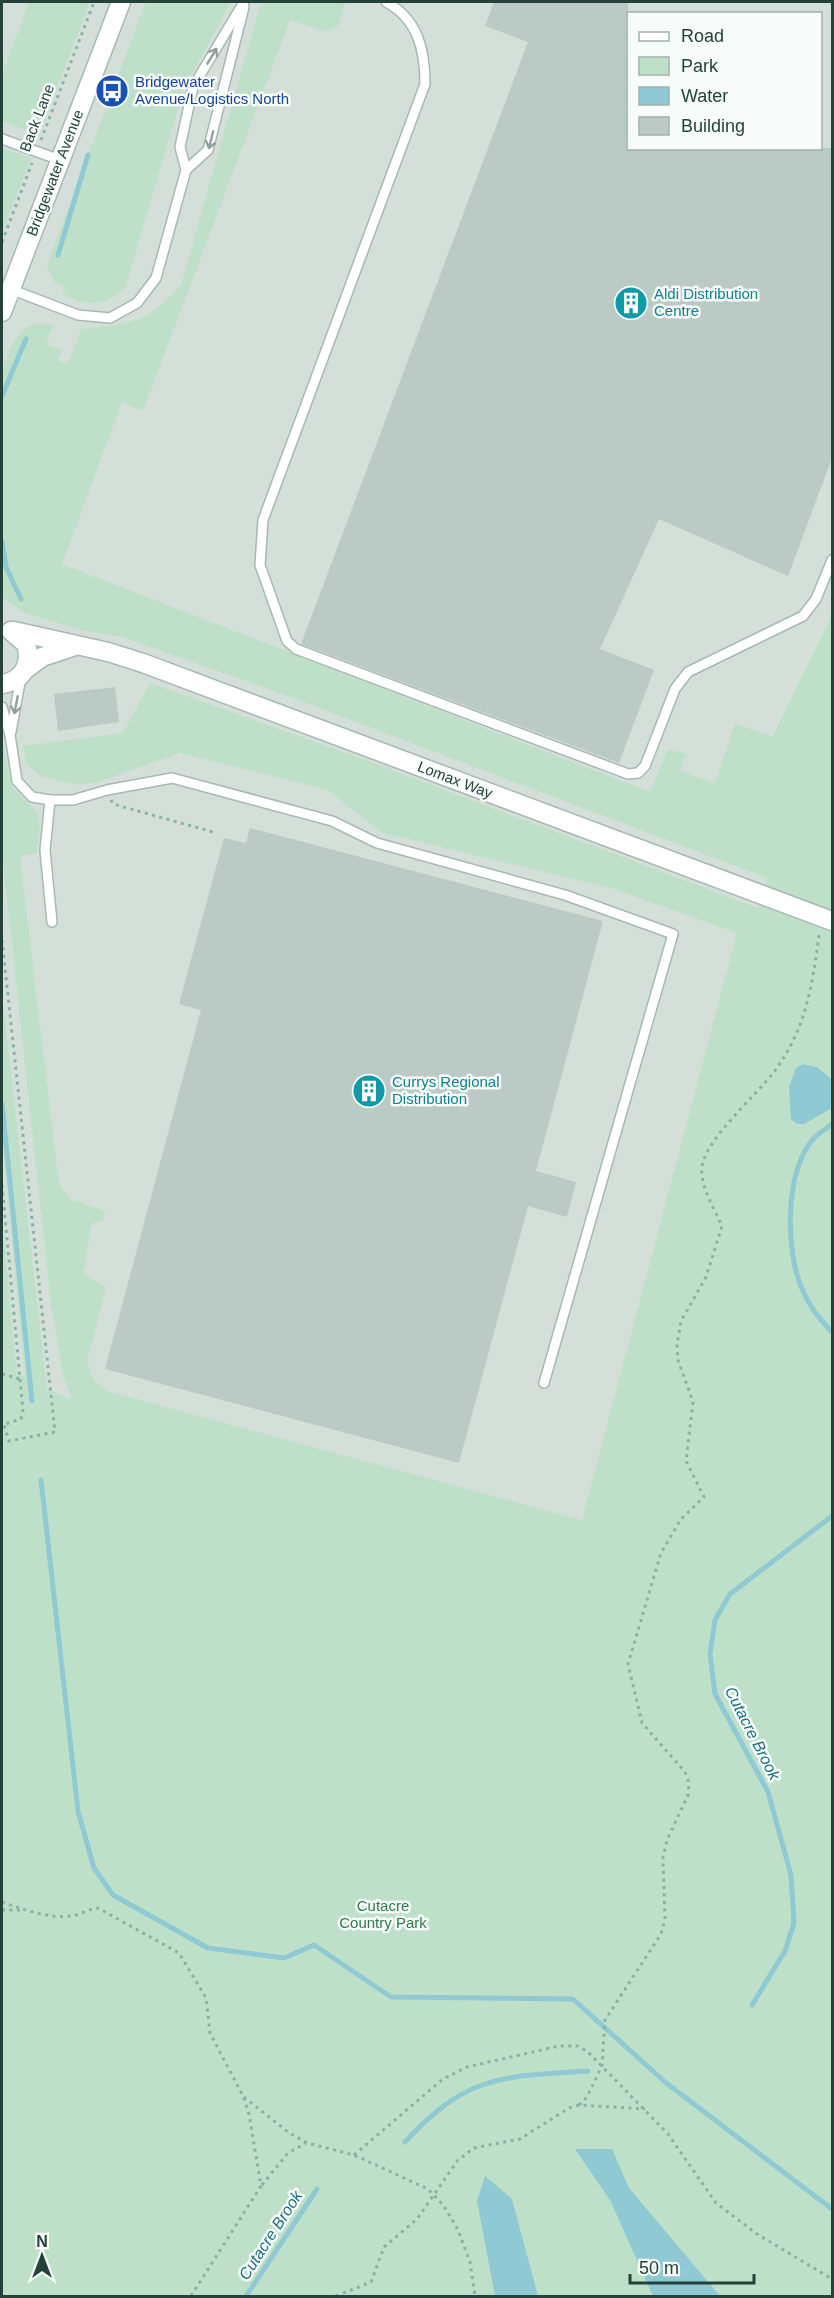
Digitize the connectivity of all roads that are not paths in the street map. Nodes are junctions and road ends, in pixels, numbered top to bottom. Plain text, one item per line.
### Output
1 (121, 2) edge
2 (245, 2) edge
3 (386, 2) edge
4 (2, 139) edge
5 (60, 160) junction
6 (186, 170) junction
7 (10, 289) junction
8 (2, 312) edge
9 (832, 560) edge
10 (5, 628) edge
11 (75, 646) junction
12 (23, 672) junction
13 (2, 684) edge
14 (2, 707) edge
15 (10, 735) junction
16 (50, 800) junction
17 (52, 922) dead end
18 (826, 924) edge
19 (544, 1383) dead end

1 - 5 street, Bridgewater Avenue
2 -> 6 lane
6 -> 2 lane
3 - 9 lane
4 - 5 lane
5 - 7 street, Bridgewater Avenue
6 - 7 lane
7 - 8 street, Bridgewater Avenue
10 - 11 street, Lomax Way
10 - 12 street
11 - 12 street, Lomax Way
11 - 18 street, Lomax Way
12 - 13 street, Lomax Way
12 -> 15 lane
14 - 15 lane
15 - 16 lane
16 - 17 lane
16 - 19 lane

